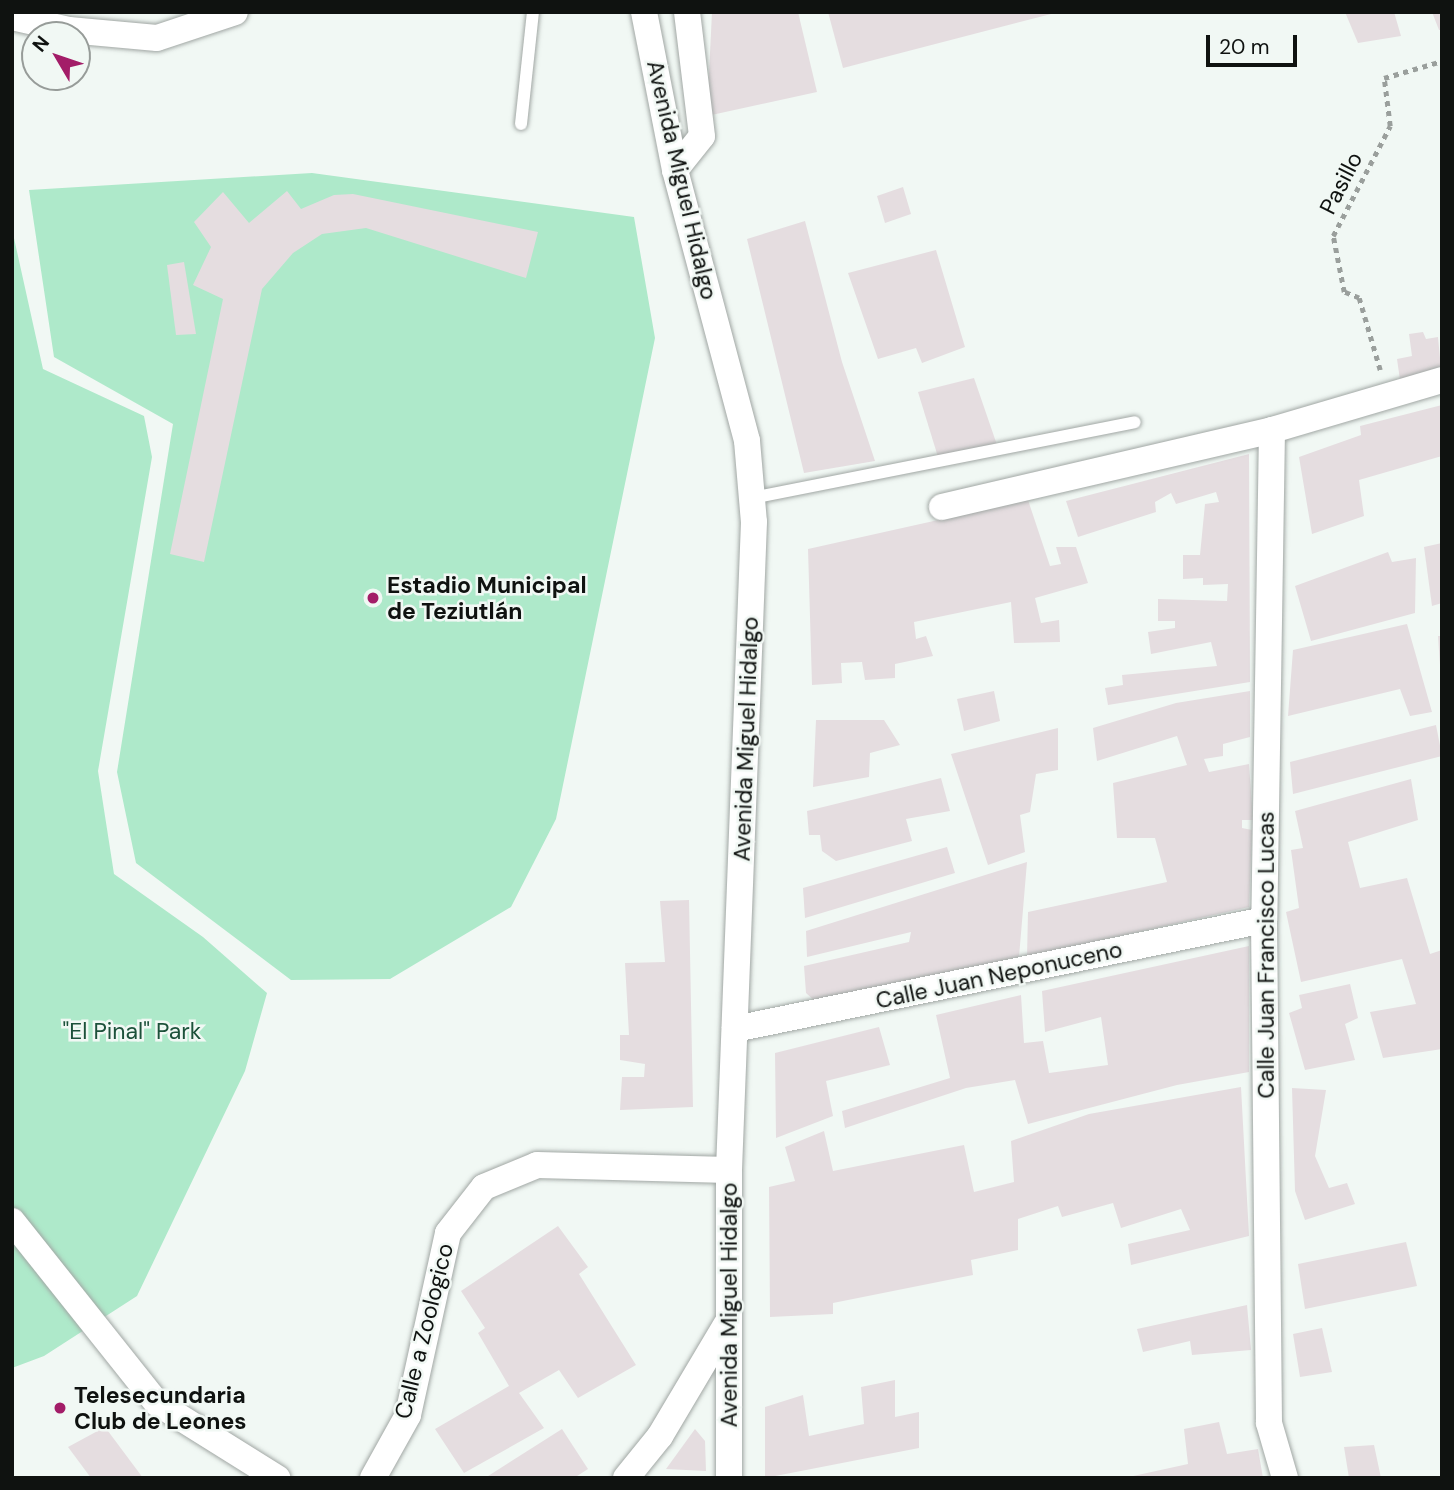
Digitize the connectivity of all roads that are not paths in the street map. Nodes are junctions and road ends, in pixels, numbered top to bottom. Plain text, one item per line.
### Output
1 (235, 12) edge
2 (533, 12) edge
3 (644, 12) edge
4 (687, 12) edge
5 (12, 17) edge
6 (521, 124) dead end
7 (675, 170) junction
8 (1442, 380) edge
9 (1135, 422) dead end
10 (1272, 430) junction
11 (752, 498) junction
12 (942, 508) dead end
13 (1264, 920) junction
14 (734, 1029) junction
15 (729, 1170) junction
16 (12, 1221) edge
17 (726, 1324) junction
18 (277, 1478) edge
19 (373, 1478) edge
20 (626, 1478) edge
21 (729, 1478) edge
22 (1285, 1478) edge

1 - 5 street
2 - 6 lane
3 - 7 street, Avenida Miguel Hidalgo
4 - 7 street
7 - 11 street, Avenida Miguel Hidalgo
8 - 10 street
9 - 11 lane
10 - 12 street
10 - 13 street, Calle Juan Francisco Lucas
11 - 14 street, Avenida Miguel Hidalgo
13 - 14 street, Calle Juan Neponuceno
13 - 22 street, Calle Juan Francisco Lucas
14 - 15 street, Avenida Miguel Hidalgo
15 - 17 street, Avenida Miguel Hidalgo
15 - 19 street, Calle a Zoologico
16 - 18 street
17 - 20 street
17 - 21 street, Avenida Miguel Hidalgo

